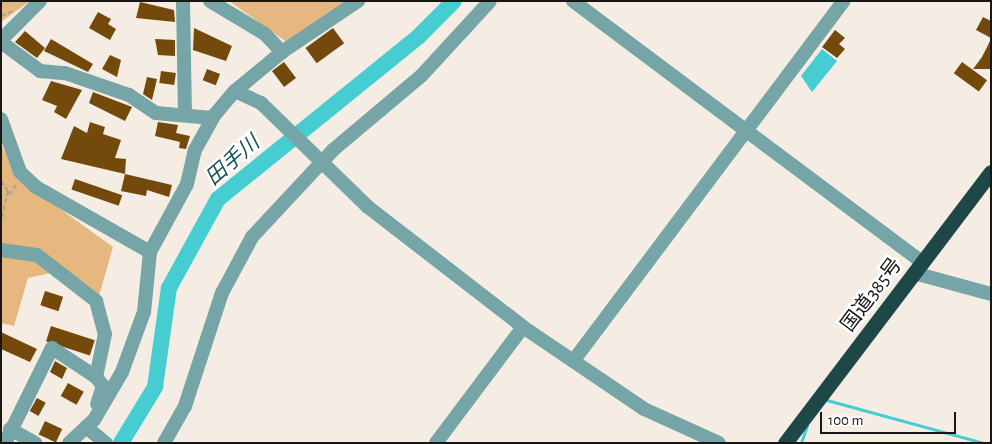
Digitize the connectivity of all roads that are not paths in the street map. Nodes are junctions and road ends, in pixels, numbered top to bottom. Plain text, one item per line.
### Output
1 (40, 1) edge
2 (183, 1) edge
3 (210, 1) edge
4 (358, 1) edge
5 (490, 1) edge
6 (573, 1) edge
7 (844, 1) edge
8 (1, 41) edge
9 (282, 52) junction
10 (235, 91) junction
11 (215, 114) junction
12 (185, 115) junction
13 (1, 120) edge
14 (747, 130) junction
15 (321, 164) junction
16 (991, 172) edge
17 (1, 250) edge
18 (150, 252) junction
19 (918, 267) junction
20 (991, 294) edge
21 (523, 327) junction
22 (574, 360) junction
23 (96, 377) junction
24 (86, 427) junction
25 (10, 429) junction
26 (5, 443) edge
27 (35, 443) edge
28 (69, 443) edge
29 (80, 443) edge
30 (106, 443) edge
31 (164, 443) edge
32 (436, 443) edge
33 (719, 443) edge
34 (785, 443) edge

1 - 8 street
2 - 12 street
3 - 9 street
4 - 9 street
5 - 15 street
6 - 14 street
7 - 14 street
8 - 12 street
9 - 10 street
10 - 11 street
10 - 15 street
11 - 12 street
11 - 18 street
13 - 18 street
14 - 19 street
14 - 22 street
15 - 21 street
15 - 31 street
16 - 19 highway, 国道385号
17 - 23 street
18 - 24 street
19 - 20 street
19 - 34 highway, 国道385号
21 - 22 street
21 - 32 street
22 - 33 street
23 - 24 street
23 - 25 street
24 - 28 street
24 - 29 street
24 - 30 street
25 - 26 street
25 - 27 street

